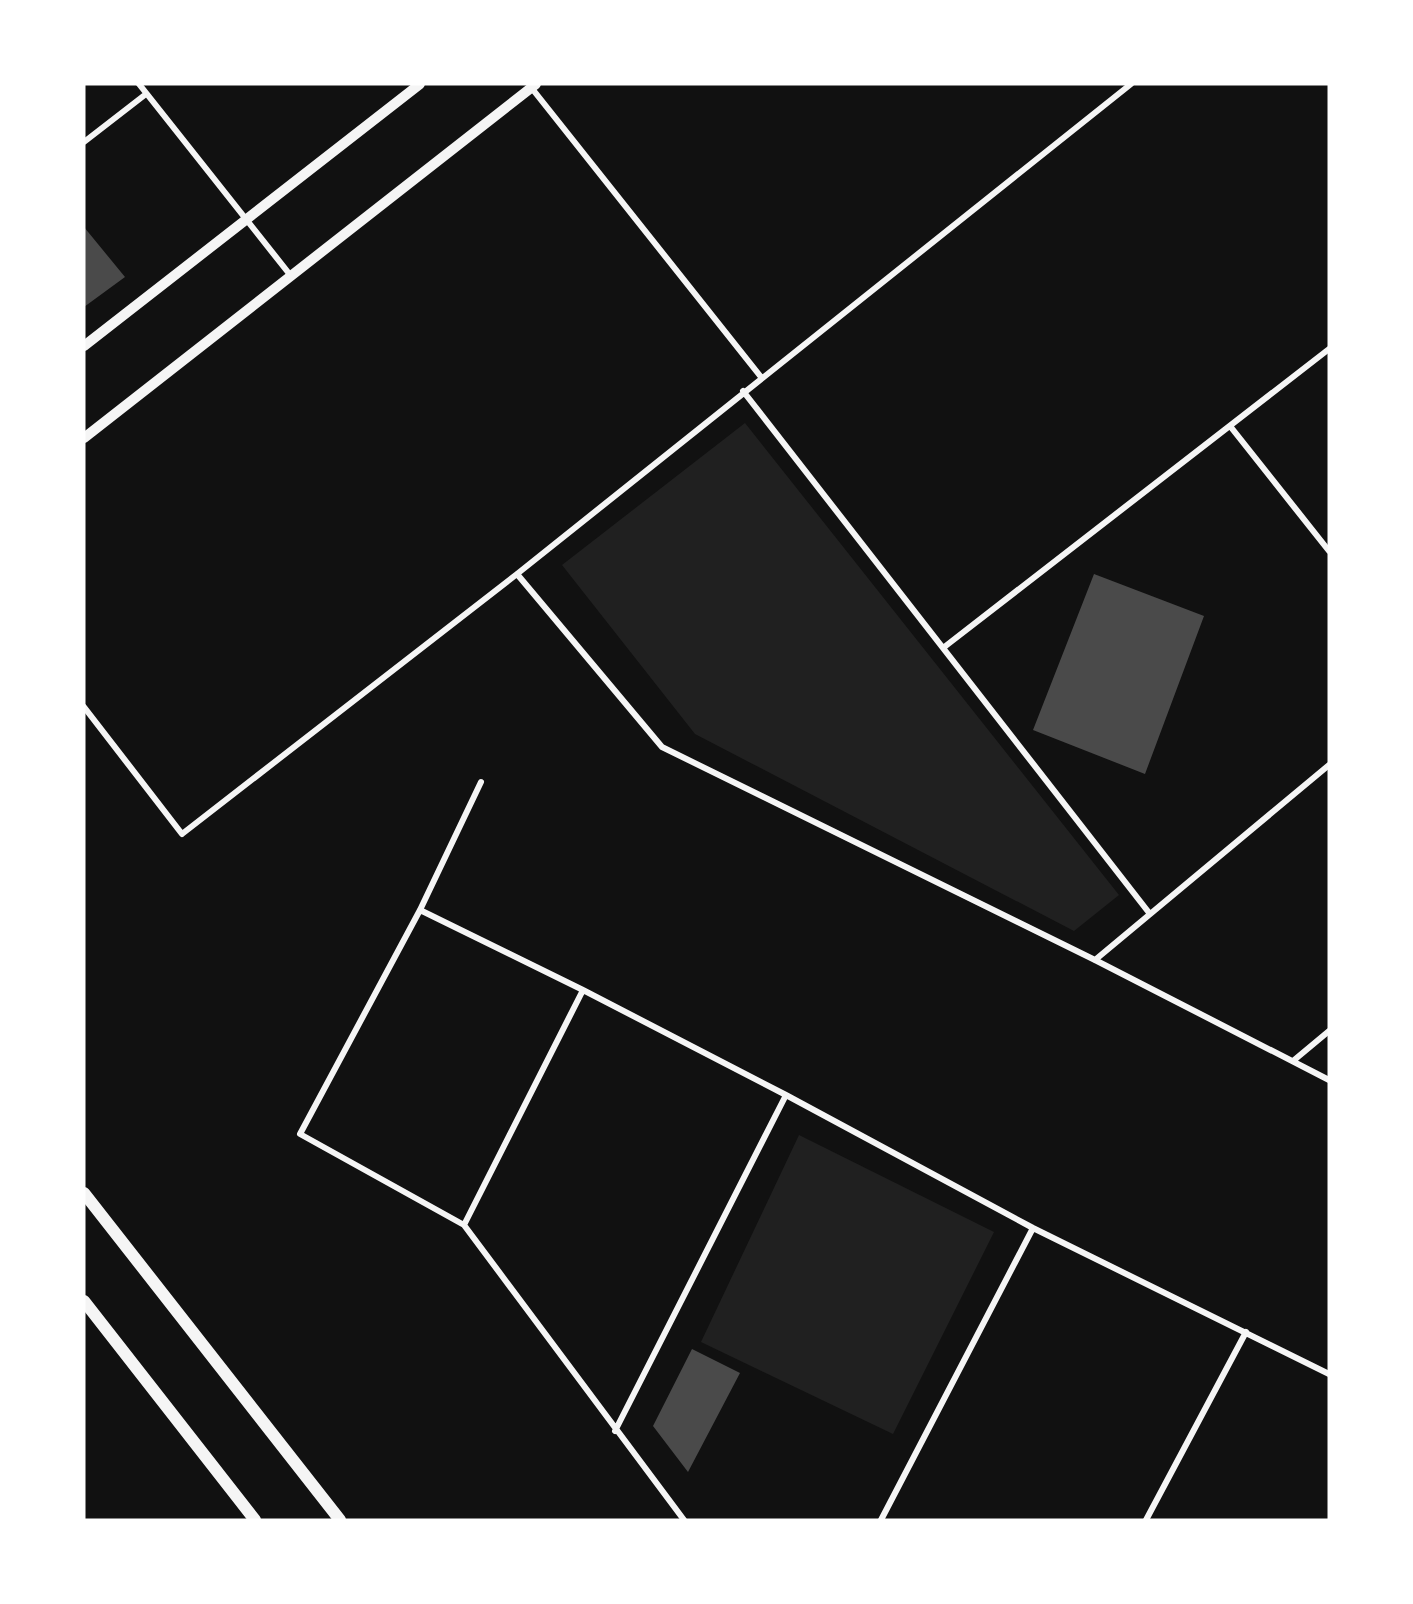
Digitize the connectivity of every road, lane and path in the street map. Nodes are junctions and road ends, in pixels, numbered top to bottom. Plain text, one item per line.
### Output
1 (139, 84) edge
2 (420, 84) edge
3 (1131, 84) edge
4 (532, 85) edge
5 (146, 94) junction
6 (84, 141) edge
7 (246, 220) junction
8 (291, 276) junction
9 (84, 346) edge
10 (1329, 349) edge
11 (761, 377) junction
12 (743, 391) junction
13 (1230, 426) junction
14 (84, 438) edge
15 (1329, 550) edge
16 (517, 574) junction
17 (944, 648) junction
18 (84, 707) edge
19 (1329, 765) edge
20 (481, 782) dead end
21 (420, 910) junction
22 (1150, 914) junction
23 (1095, 960) junction
24 (583, 990) junction
25 (1329, 1030) edge
26 (1293, 1060) junction
27 (1329, 1080) edge
28 (786, 1095) junction
29 (84, 1193) edge
30 (464, 1225) junction
31 (1033, 1228) junction
32 (84, 1301) edge
33 (1246, 1332) junction
34 (1329, 1374) edge
35 (615, 1431) junction
36 (255, 1520) edge
37 (340, 1520) edge
38 (684, 1520) edge
39 (881, 1520) edge
40 (1146, 1520) edge

1 - 5 street
2 - 7 street
3 - 11 street
4 - 8 street
4 - 11 street
5 - 6 street
5 - 7 street
7 - 8 street
7 - 9 street
8 - 14 street
10 - 13 street
11 - 12 street
12 - 16 street
12 - 17 street
13 - 15 street
13 - 17 street
16 - 18 street
16 - 23 street
17 - 22 street
19 - 22 street
20 - 21 street
21 - 24 street
21 - 30 street
22 - 23 street
23 - 26 street
24 - 28 street
24 - 30 street
25 - 26 street
26 - 27 street
28 - 31 street
28 - 35 street
29 - 37 main road
30 - 35 street
31 - 33 street
31 - 39 street
32 - 36 main road
33 - 34 street
33 - 40 street
35 - 38 street

